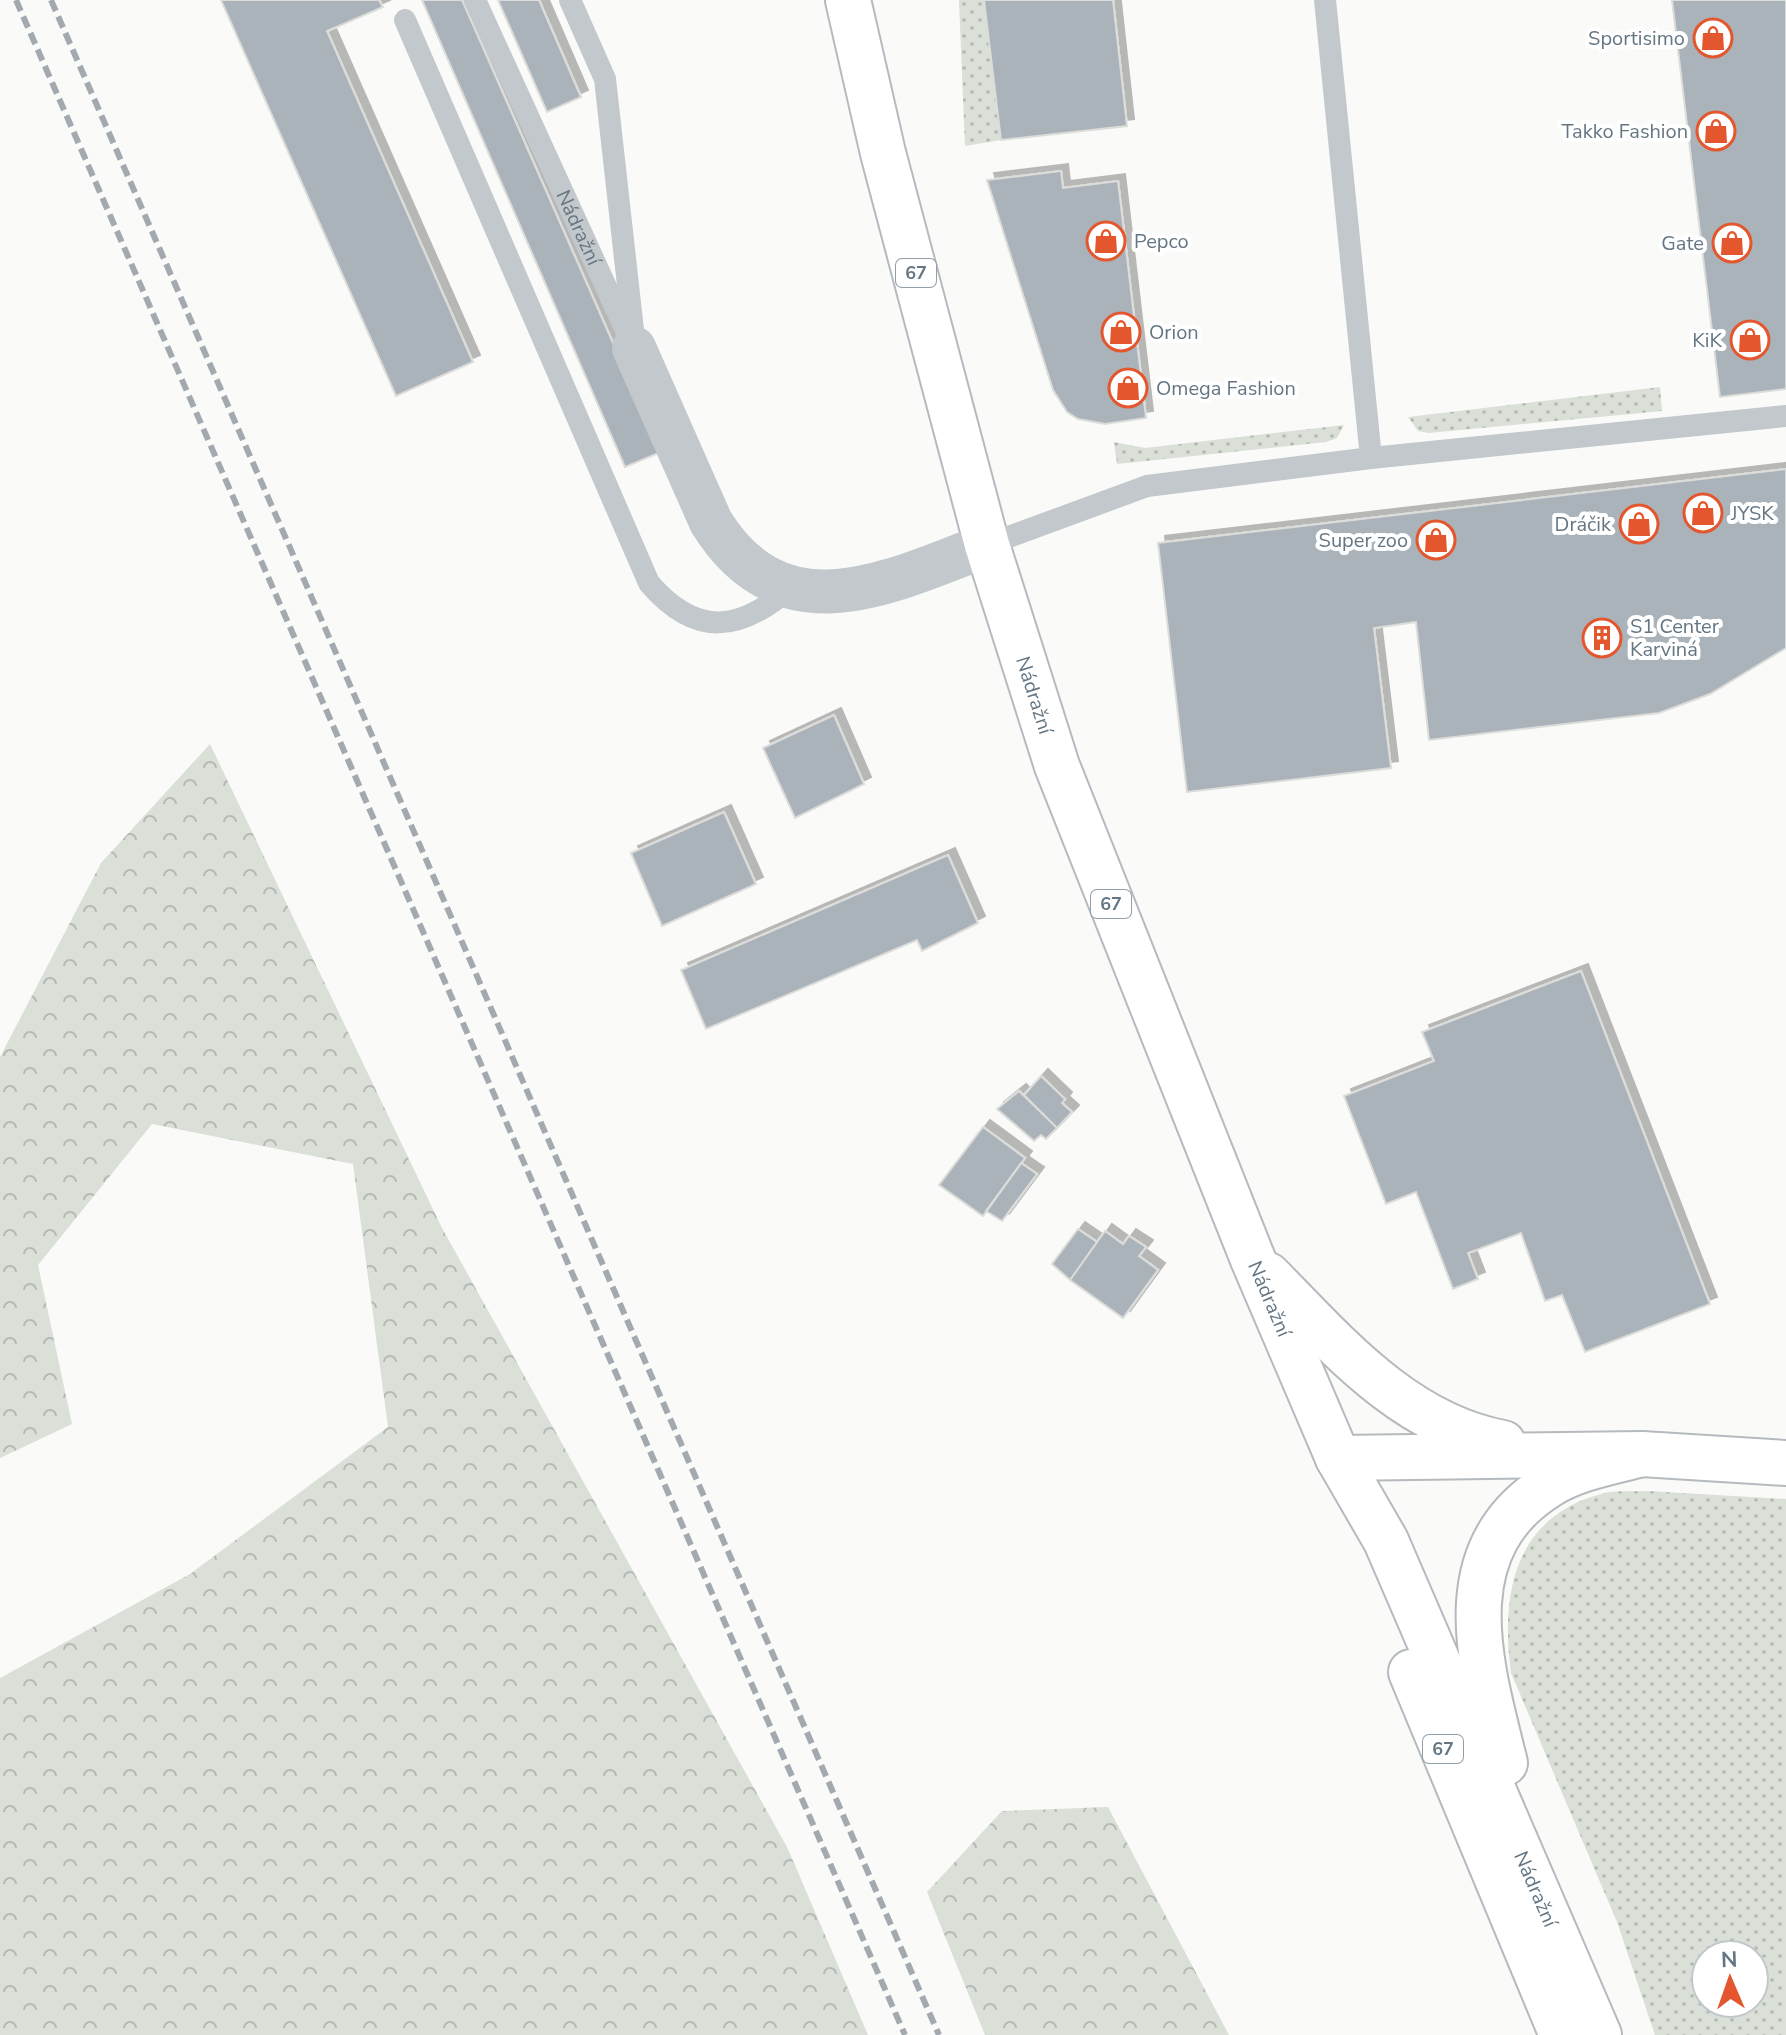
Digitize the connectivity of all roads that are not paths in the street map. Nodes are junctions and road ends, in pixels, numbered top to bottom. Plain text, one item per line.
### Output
1 (475, 0) edge
2 (570, 0) edge
3 (848, 0) edge
4 (1325, 0) edge
5 (405, 20) dead end
6 (634, 348) junction
7 (1786, 416) edge
8 (1371, 458) junction
9 (987, 545) junction
10 (792, 586) junction
11 (1252, 1257) junction
12 (1565, 1454) junction
13 (1642, 1454) junction
14 (1338, 1458) junction
15 (1786, 1463) edge
16 (1535, 1882) junction
17 (1562, 2035) edge
18 (1599, 2035) edge

1 - 6 lane, Nádražní
2 - 6 lane
3 - 9 main road, Nádražní / 67
4 - 8 lane
5 - 10 lane
6 - 10 street, Nádražní
7 - 8 lane
8 - 9 lane
9 - 10 street, Nádražní
9 - 11 main road, Nádražní / 67
11 - 12 main road, 67
11 - 14 main road, Nádražní / 67
12 - 13 main road, 67
12 - 14 main road, 67
13 - 15 main road, 67
13 - 16 main road
14 - 16 main road, Nádražní / 67
14 - 17 main road, 67
16 - 18 main road, Nádražní / 67

